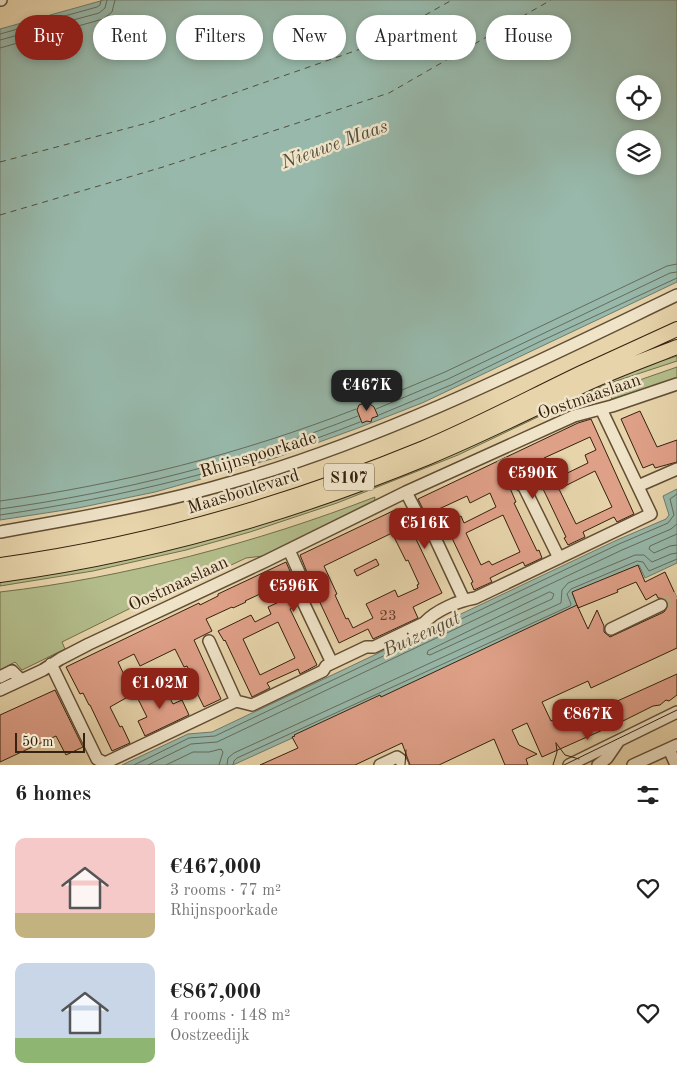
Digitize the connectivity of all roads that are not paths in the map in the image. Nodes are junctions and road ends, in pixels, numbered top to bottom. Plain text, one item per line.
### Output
1 (677, 295) edge
2 (677, 329) edge
3 (677, 347) edge
4 (677, 384) edge
5 (601, 409) junction
6 (677, 468) edge
7 (511, 478) tunnel mouth
8 (638, 486) junction
9 (406, 492) junction
10 (0, 532) edge
11 (289, 550) junction
12 (559, 558) junction
13 (0, 565) edge
14 (0, 576) edge
15 (464, 600) junction
16 (661, 605) tunnel mouth
17 (611, 629) dead end
18 (209, 641) dead end
19 (332, 663) junction
20 (52, 664) junction
21 (0, 676) edge
22 (21, 680) junction
23 (0, 690) edge
24 (236, 701) junction
25 (677, 712) edge
26 (619, 740) junction
27 (673, 747) edge
28 (402, 762) edge
29 (380, 765) edge
30 (569, 765) edge
31 (598, 765) edge
32 (633, 765) edge
33 (676, 765) edge

1 - 10 street, Rhijnspoorkade
2 - 13 main road, Maasboulevard / S107
3 - 14 main road, Maasboulevard / S107
4 - 5 street, Oostmaaslaan
5 - 8 street
5 - 9 street, Oostmaaslaan
6 - 8 street
7 - 12 street
8 - 12 street
9 - 11 street, Oostmaaslaan
9 - 15 street
11 - 19 street
11 - 20 street, Oostmaaslaan
12 - 15 street
15 - 19 street
16 - 17 street
18 - 24 street
19 - 24 street
20 - 22 street, Oostmaaslaan
20 - 24 street
21 - 22 street
22 - 23 street, Oostmaaslaan
25 - 26 street
26 - 30 street
26 - 31 street
27 - 32 street
27 - 33 street
28 - 29 street

